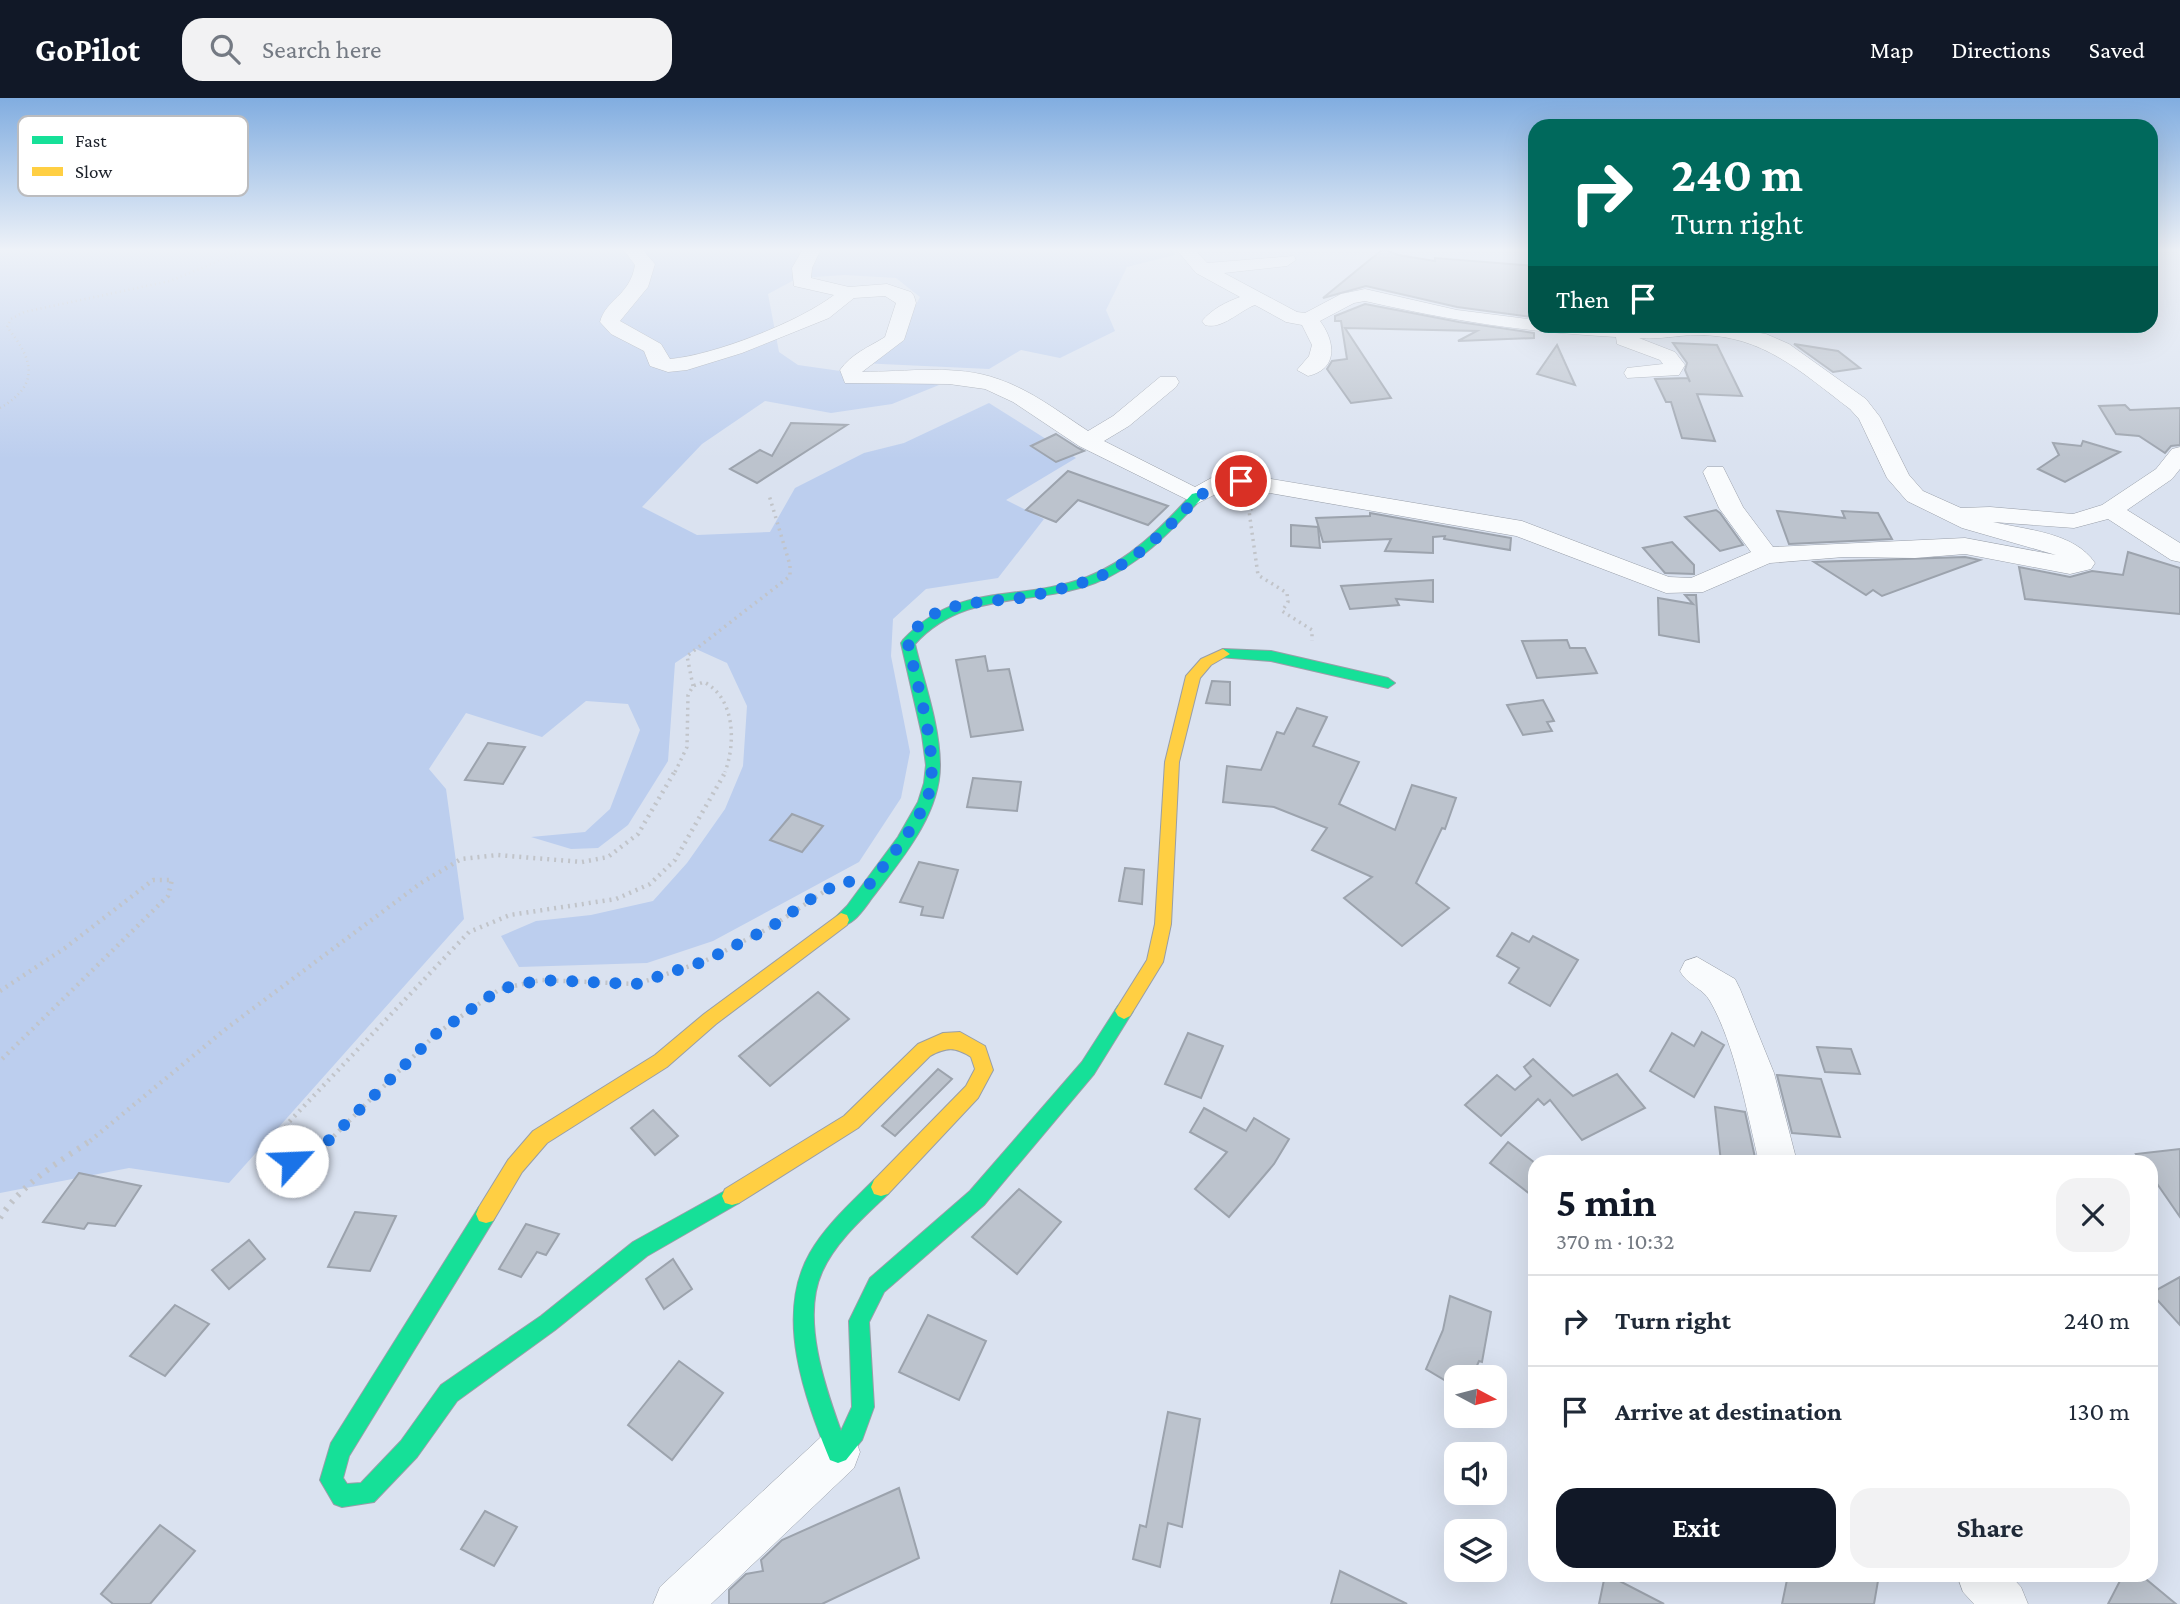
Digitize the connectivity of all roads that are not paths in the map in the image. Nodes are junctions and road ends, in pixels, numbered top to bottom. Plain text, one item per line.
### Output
1 (611, 319) edge
2 (809, 319) edge
3 (901, 319) edge
4 (1308, 319) edge
5 (1490, 319) edge
6 (1528, 323) edge
7 (1611, 333) edge
8 (1726, 333) edge
9 (1308, 370) dead end
10 (1635, 373) dead end
11 (1168, 382) dead end
12 (1087, 441) junction
13 (2180, 454) edge
14 (1715, 472) dead end
15 (1196, 497) junction
16 (2111, 510) junction
17 (1957, 516) junction
18 (2180, 554) edge
19 (1766, 555) junction
20 (1388, 683) dead end
21 (1698, 971) dead end
22 (1776, 1155) edge
23 (838, 1452) junction
24 (1986, 1582) edge
25 (677, 1604) edge
26 (2004, 1604) edge

1 - 2 street
3 - 12 street
4 - 9 street
5 - 6 street
7 - 10 street
8 - 17 street
11 - 12 street
12 - 15 street
13 - 16 street
14 - 19 street
15 - 19 street
15 - 23 street
16 - 17 street
16 - 18 street
17 - 19 street
20 - 23 street
21 - 22 street
23 - 25 street
24 - 26 street

